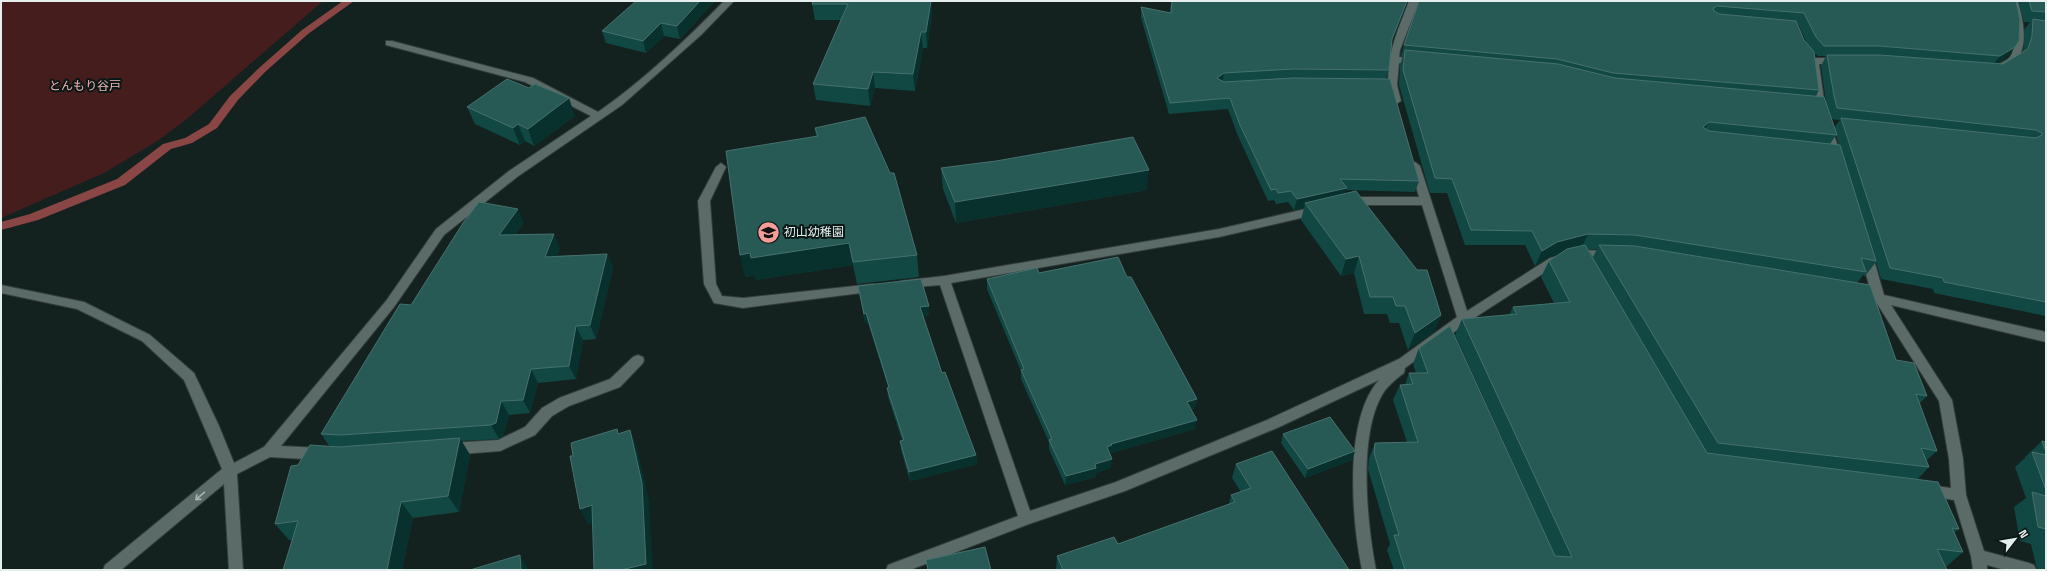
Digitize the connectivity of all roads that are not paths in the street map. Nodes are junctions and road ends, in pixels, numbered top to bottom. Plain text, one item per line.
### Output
1 (729, 1) edge
2 (2013, 1) edge
3 (1410, 2) edge
4 (389, 43) dead end
5 (1395, 60) junction
6 (1850, 61) edge
7 (1426, 63) edge
8 (1994, 71) edge
9 (1400, 114) edge
10 (599, 116) junction
11 (1825, 123) junction
12 (1841, 125) edge
13 (1820, 154) edge
14 (1836, 155) junction
15 (1412, 158) edge
16 (721, 168) dead end
17 (1841, 170) edge
18 (1424, 201) junction
19 (1863, 244) edge
20 (1581, 254) junction
21 (1620, 255) edge
22 (1588, 268) edge
23 (944, 280) junction
24 (1, 289) edge
25 (1848, 292) edge
26 (1879, 297) junction
27 (1464, 319) junction
28 (1446, 333) junction
29 (2046, 337) edge
30 (1453, 347) edge
31 (638, 360) dead end
32 (1404, 363) junction
33 (437, 450) edge
34 (270, 451) junction
35 (336, 455) edge
36 (230, 471) junction
37 (1912, 489) edge
38 (1959, 495) junction
39 (1026, 519) junction
40 (1979, 563) edge
41 (110, 570) edge
42 (236, 570) edge
43 (893, 570) edge
44 (1369, 570) edge
45 (2028, 570) edge

1 - 10 street
2 - 8 street
3 - 5 street
4 - 10 street
5 - 7 street
5 - 9 street
6 - 11 street
10 - 34 street
11 - 12 street
11 - 14 street
13 - 14 street
14 - 17 street
15 - 18 street
16 - 23 street
18 - 23 street
18 - 27 street
19 - 26 street
20 - 21 street
20 - 22 street
20 - 27 street
23 - 39 street
24 - 36 street
25 - 26 street
26 - 29 street
26 - 38 street
27 - 28 street
28 - 30 street
28 - 32 street
31 - 33 street
32 - 39 street
32 - 44 street
34 - 35 street
34 - 36 street
36 -> 41 street
36 - 42 street
37 - 38 street
38 - 40 street
39 - 43 street
40 - 45 street

